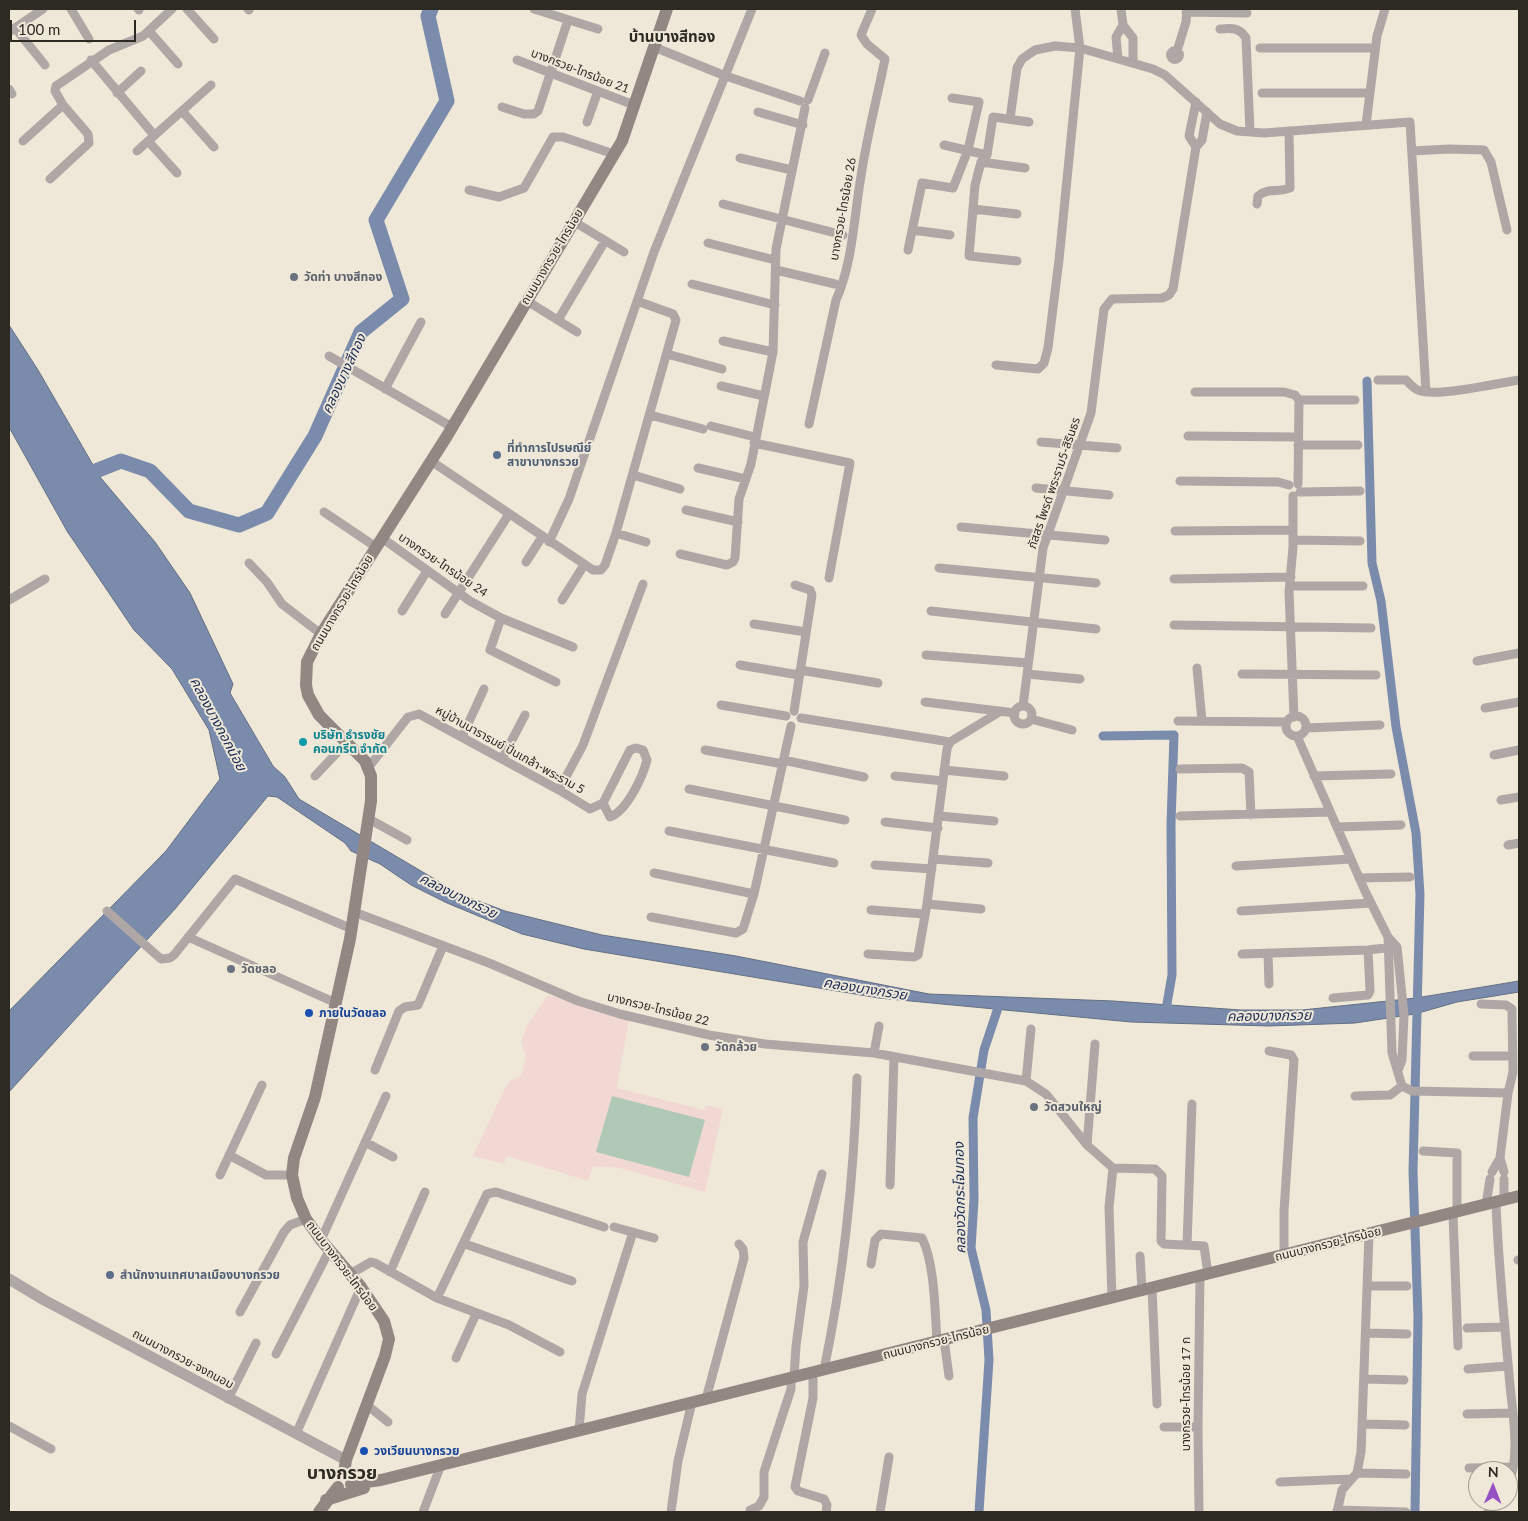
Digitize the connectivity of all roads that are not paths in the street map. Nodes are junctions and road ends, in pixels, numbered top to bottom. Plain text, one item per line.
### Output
1 (42, 9) edge
2 (71, 9) edge
3 (172, 9) edge
4 (187, 9) edge
5 (534, 9) edge
6 (667, 9) edge
7 (752, 9) edge
8 (872, 9) edge
9 (1075, 9) edge
10 (1121, 9) edge
11 (1384, 9) edge
12 (1186, 10) edge
13 (30, 12) edge
14 (1247, 13) dead end
15 (568, 20) junction
16 (1123, 25) junction
17 (598, 29) dead end
18 (1220, 29) dead end
19 (12, 30) edge
20 (149, 31) junction
21 (89, 39) dead end
22 (214, 39) dead end
23 (654, 47) junction
24 (1080, 48) junction
25 (1260, 48) dead end
26 (1375, 48) junction
27 (826, 53) dead end
28 (1118, 59) junction
29 (91, 60) junction
30 (517, 60) dead end
31 (1133, 62) junction
32 (178, 64) dead end
33 (45, 65) dead end
34 (142, 71) dead end
35 (552, 73) junction
36 (724, 75) junction
37 (1164, 75) junction
38 (211, 85) dead end
39 (598, 91) junction
40 (118, 93) junction
41 (1262, 93) dead end
42 (1369, 93) junction
43 (952, 98) dead end
44 (1196, 102) junction
45 (804, 103) junction
46 (63, 105) junction
47 (634, 105) junction
48 (502, 107) dead end
49 (182, 111) junction
50 (758, 112) dead end
51 (1206, 112) junction
52 (1010, 119) junction
53 (587, 122) dead end
54 (1029, 122) dead end
55 (803, 125) junction
56 (1366, 125) junction
57 (1289, 130) junction
58 (1250, 132) junction
59 (151, 138) junction
60 (23, 141) dead end
61 (944, 145) dead end
62 (214, 147) dead end
63 (1196, 147) junction
64 (968, 150) junction
65 (136, 151) dead end
66 (1412, 151) junction
67 (614, 154) junction
68 (740, 158) dead end
69 (984, 158) junction
70 (1025, 168) dead end
71 (792, 170) junction
72 (177, 173) dead end
73 (50, 179) dead end
74 (469, 190) dead end
75 (723, 204) dead end
76 (1257, 204) dead end
77 (973, 209) junction
78 (1017, 214) dead end
79 (781, 219) junction
80 (573, 221) junction
81 (912, 230) junction
82 (1507, 230) dead end
83 (842, 235) dead end
84 (950, 235) dead end
85 (605, 241) junction
86 (708, 243) dead end
87 (908, 250) dead end
88 (624, 252) dead end
89 (1017, 261) dead end
90 (775, 265) junction
91 (692, 284) dead end
92 (835, 284) dead end
93 (526, 301) junction
94 (637, 301) junction
95 (775, 305) junction
96 (558, 320) junction
97 (421, 322) dead end
98 (577, 332) dead end
99 (723, 341) dead end
100 (773, 352) junction
101 (667, 354) junction
102 (332, 358) dead end
103 (996, 365) dead end
104 (722, 369) dead end
105 (1378, 380) dead end
106 (1519, 380) edge
107 (721, 386) dead end
108 (385, 389) junction
109 (1195, 392) dead end
110 (1426, 392) junction
111 (764, 396) junction
112 (1299, 400) junction
113 (1355, 400) dead end
114 (650, 415) junction
115 (809, 424) dead end
116 (452, 427) junction
117 (1188, 436) dead end
118 (754, 440) junction
119 (1298, 441) junction
120 (1042, 442) dead end
121 (1358, 445) dead end
122 (1080, 446) junction
123 (1118, 448) dead end
124 (431, 461) junction
125 (698, 468) dead end
126 (633, 475) junction
127 (746, 479) junction
128 (1180, 482) dead end
129 (1036, 488) dead end
130 (680, 489) dead end
131 (1295, 489) junction
132 (1063, 491) junction
133 (1360, 491) dead end
134 (1109, 495) dead end
135 (686, 510) dead end
136 (324, 512) dead end
137 (509, 514) junction
138 (738, 522) junction
139 (961, 527) dead end
140 (1293, 530) junction
141 (1175, 531) dead end
142 (616, 533) junction
143 (1047, 535) junction
144 (546, 539) junction
145 (1105, 540) dead end
146 (1293, 540) junction
147 (1360, 541) dead end
148 (379, 542) junction
149 (646, 542) dead end
150 (680, 554) dead end
151 (526, 562) dead end
152 (249, 563) dead end
153 (584, 565) junction
154 (939, 568) dead end
155 (427, 571) junction
156 (1038, 577) junction
157 (829, 578) dead end
158 (1174, 578) dead end
159 (45, 579) dead end
160 (1291, 582) junction
161 (1096, 583) dead end
162 (643, 584) dead end
163 (795, 586) dead end
164 (1363, 586) dead end
165 (458, 594) junction
166 (9, 600) edge
167 (562, 600) dead end
168 (402, 611) dead end
169 (932, 611) dead end
170 (445, 614) dead end
171 (501, 618) junction
172 (1033, 621) junction
173 (754, 624) dead end
174 (1174, 625) dead end
175 (1292, 627) junction
176 (1371, 628) dead end
177 (1096, 629) dead end
178 (806, 632) junction
179 (321, 634) junction
180 (573, 647) dead end
181 (1519, 653) edge
182 (926, 655) dead end
183 (1477, 661) dead end
184 (1028, 663) junction
185 (740, 665) dead end
186 (1197, 668) dead end
187 (800, 673) junction
188 (1027, 674) junction
189 (1242, 674) dead end
190 (1293, 674) junction
191 (1376, 675) dead end
192 (1080, 679) dead end
193 (556, 682) dead end
194 (878, 683) dead end
195 (484, 689) dead end
196 (924, 702) dead end
197 (1519, 702) edge
198 (721, 705) dead end
199 (1023, 706) junction
200 (1485, 708) dead end
201 (1001, 711) junction
202 (1015, 713) junction
203 (798, 714) junction
204 (525, 715) dead end
205 (786, 716) junction
206 (1031, 719) junction
207 (1290, 719) junction
208 (1178, 721) dead end
209 (1202, 721) junction
210 (1380, 725) dead end
211 (791, 726) junction
212 (1306, 728) junction
213 (1072, 730) dead end
214 (1297, 736) junction
215 (462, 737) junction
216 (347, 742) junction
217 (950, 742) junction
218 (705, 750) dead end
219 (1519, 750) edge
220 (1494, 755) dead end
221 (502, 759) junction
222 (783, 762) junction
223 (368, 768) junction
224 (1180, 769) dead end
225 (944, 770) junction
226 (1391, 774) dead end
227 (315, 776) dead end
228 (895, 776) dead end
229 (1004, 776) dead end
230 (1314, 776) junction
231 (864, 777) dead end
232 (943, 781) junction
233 (689, 789) dead end
234 (559, 790) junction
235 (1519, 797) edge
236 (1501, 800) dead end
237 (603, 803) junction
238 (773, 805) junction
239 (1330, 812) junction
240 (1251, 815) junction
241 (939, 816) junction
242 (1180, 816) dead end
243 (845, 820) dead end
244 (994, 821) dead end
245 (369, 822) junction
246 (885, 822) dead end
247 (1400, 825) dead end
248 (1337, 827) junction
249 (938, 828) junction
250 (669, 831) dead end
251 (407, 840) dead end
252 (1519, 843) edge
253 (1508, 845) dead end
254 (764, 849) junction
255 (933, 859) junction
256 (1351, 859) junction
257 (834, 863) dead end
258 (988, 864) dead end
259 (875, 865) dead end
260 (1236, 866) dead end
261 (932, 869) junction
262 (654, 873) dead end
263 (1410, 877) dead end
264 (1359, 878) junction
265 (754, 894) junction
266 (1371, 903) junction
267 (927, 904) junction
268 (981, 909) dead end
269 (870, 910) dead end
270 (107, 911) dead end
271 (1241, 911) dead end
272 (354, 912) junction
273 (924, 914) junction
274 (651, 917) dead end
275 (352, 929) junction
276 (188, 937) junction
277 (443, 946) junction
278 (1393, 948) junction
279 (1368, 950) junction
280 (1268, 953) junction
281 (868, 954) dead end
282 (1242, 954) dead end
283 (1269, 984) dead end
284 (1333, 998) dead end
285 (336, 1003) junction
286 (1481, 1004) dead end
287 (879, 1026) dead end
288 (1031, 1029) dead end
289 (1095, 1044) dead end
290 (1269, 1051) dead end
291 (874, 1053) junction
292 (1473, 1056) dead end
293 (1513, 1056) junction
294 (894, 1057) junction
295 (374, 1070) dead end
296 (1398, 1070) junction
297 (857, 1078) dead end
298 (1026, 1081) junction
299 (262, 1085) dead end
300 (1402, 1086) junction
301 (1508, 1093) junction
302 (386, 1096) dead end
303 (1355, 1096) dead end
304 (1192, 1104) dead end
305 (365, 1142) junction
306 (1087, 1146) junction
307 (1422, 1151) dead end
308 (229, 1155) junction
309 (393, 1157) dead end
310 (1500, 1158) junction
311 (1113, 1168) junction
312 (822, 1174) dead end
313 (220, 1175) dead end
314 (292, 1176) junction
315 (890, 1185) dead end
316 (425, 1192) dead end
317 (1519, 1196) edge
318 (1495, 1203) junction
319 (1455, 1213) junction
320 (306, 1219) junction
321 (604, 1227) dead end
322 (614, 1227) dead end
323 (633, 1232) junction
324 (1370, 1234) junction
325 (654, 1238) dead end
326 (321, 1240) junction
327 (464, 1244) junction
328 (739, 1244) dead end
329 (1187, 1245) junction
330 (329, 1250) junction
331 (1284, 1255) junction
332 (1140, 1256) dead end
333 (871, 1264) dead end
334 (390, 1272) junction
335 (350, 1274) junction
336 (1204, 1275) junction
337 (9, 1280) edge
338 (572, 1281) dead end
339 (1368, 1286) junction
340 (1406, 1286) dead end
341 (361, 1287) junction
342 (1147, 1289) junction
343 (437, 1298) junction
344 (1112, 1298) junction
345 (240, 1312) dead end
346 (476, 1314) junction
347 (1505, 1326) junction
348 (1467, 1328) dead end
349 (1366, 1333) junction
350 (1407, 1334) dead end
351 (941, 1341) junction
352 (256, 1343) dead end
353 (1458, 1346) dead end
354 (560, 1352) dead end
355 (276, 1354) dead end
356 (456, 1358) dead end
357 (1508, 1366) junction
358 (1468, 1368) dead end
359 (818, 1371) junction
360 (949, 1376) dead end
361 (793, 1378) junction
362 (1364, 1379) junction
363 (1404, 1380) dead end
364 (228, 1399) junction
365 (706, 1399) junction
366 (692, 1402) junction
367 (1157, 1404) dead end
368 (367, 1405) junction
369 (1512, 1413) junction
370 (1467, 1414) dead end
371 (388, 1422) dead end
372 (1363, 1424) junction
373 (1405, 1425) dead end
374 (9, 1426) edge
375 (1198, 1426) junction
376 (1164, 1427) dead end
377 (579, 1431) junction
378 (296, 1434) junction
379 (51, 1449) dead end
380 (889, 1457) dead end
381 (1513, 1461) edge
382 (441, 1465) junction
383 (1406, 1474) dead end
384 (345, 1476) junction
385 (1354, 1476) junction
386 (372, 1482) junction
387 (1280, 1482) dead end
388 (326, 1500) junction
389 (750, 1510) dead end
390 (1337, 1511) edge
391 (319, 1512) edge
392 (423, 1512) edge
393 (671, 1512) edge
394 (826, 1512) edge
395 (880, 1512) edge
396 (1199, 1512) edge
397 (1406, 1512) edge

1 - 13 street
2 - 21 street
3 - 20 street
4 - 22 street
5 - 15 street
6 - 23 main road, ถนนบางกรวย-ไทรน้อย
7 - 36 street
8 - 115 street, บางกรวย-ไทรน้อย 26
9 - 24 street
10 - 16 street
11 - 26 street
12 - 14 street
12 - 37 street
13 - 19 street
15 - 17 street
15 - 35 street
16 - 28 street
16 - 31 street
18 - 58 street
19 - 33 street
20 - 29 street
20 - 32 street
23 - 36 street
23 - 47 main road, ถนนบางกรวย-ไทรน้อย
24 - 28 street
24 - 52 street
24 - 103 street
25 - 26 street
26 - 42 street
27 - 45 street
28 - 31 street
29 - 40 street
29 - 46 street
30 - 35 street, บางกรวย-ไทรน้อย 21
31 - 37 street
34 - 40 street
35 - 39 street, บางกรวย-ไทรน้อย 21
35 - 48 street
36 - 45 street
36 - 94 street
37 - 44 street
38 - 49 street
39 - 47 street, บางกรวย-ไทรน้อย 21
39 - 53 street
40 - 59 street
41 - 42 street
42 - 56 street
43 - 64 street
44 - 51 street
44 - 63 street
45 - 55 street
46 - 60 street
46 - 73 street
47 - 67 main road, ถนนบางกรวย-ไทรน้อย
49 - 59 street
49 - 62 street
50 - 55 street
51 - 58 street
51 - 63 street
52 - 54 street
52 - 69 street
55 - 71 street
56 - 57 street
56 - 66 street
57 - 58 street
57 - 76 street
59 - 65 street
59 - 72 street
61 - 64 street
63 - 122 street, ภัสสร ไพรด์ พระราม5-สิรินธร
64 - 69 street
64 - 81 street
66 - 82 street
66 - 110 street
67 - 74 street
67 - 80 main road, ถนนบางกรวย-ไทรน้อย
68 - 71 street
69 - 70 street
69 - 77 street
71 - 79 street
75 - 79 street
77 - 78 street
77 - 89 street
79 - 83 street
79 - 90 street
80 - 85 street
80 - 93 main road, ถนนบางกรวย-ไทรน้อย
81 - 84 street
81 - 87 street
85 - 88 street
85 - 96 street
86 - 90 street
90 - 92 street
90 - 95 street
91 - 95 street
93 - 96 street
93 - 116 main road, ถนนบางกรวย-ไทรน้อย
94 - 101 street
94 - 144 street
95 - 100 street
96 - 98 street
97 - 108 street
99 - 100 street
100 - 111 street
101 - 104 street
101 - 114 street
102 - 108 street
105 - 110 street
106 - 110 street
107 - 111 street
108 - 116 street
109 - 112 street
111 - 118 street
112 - 113 street
112 - 119 street
114 - 118 street
114 - 126 street
116 - 124 main road, ถนนบางกรวย-ไทรน้อย
117 - 119 street
118 - 127 street
118 - 157 street
119 - 121 street
119 - 131 street
120 - 122 street
122 - 123 street
122 - 132 street, ภัสสร ไพรด์ พระราม5-สิรินธร
124 - 137 street
124 - 148 main road, ถนนบางกรวย-ไทรน้อย
125 - 127 street
126 - 130 street
126 - 142 street
127 - 138 street
128 - 131 street
129 - 132 street
131 - 133 street
131 - 140 street
132 - 134 street
132 - 143 street, ภัสสร ไพรด์ พระราม5-สิรินธร
135 - 138 street
136 - 148 street, บางกรวย-ไทรน้อย 24
137 - 144 street
137 - 165 street
138 - 150 street
139 - 143 street
140 - 141 street
140 - 146 street
142 - 149 street
142 - 153 street
143 - 145 street
143 - 156 street, ภัสสร ไพรด์ พระราม5-สิรินธร
144 - 151 street
144 - 153 street
146 - 147 street
146 - 160 street
148 - 155 street, บางกรวย-ไทรน้อย 24
148 - 179 main road, ถนนบางกรวย-ไทรน้อย
152 - 179 street
153 - 167 street
154 - 156 street
155 - 165 street, บางกรวย-ไทรน้อย 24
155 - 168 street
156 - 161 street
156 - 172 street, ภัสสร ไพรด์ พระราม5-สิรินธร
158 - 160 street
159 - 166 street
160 - 164 street
160 - 175 street
162 - 234 street
163 - 178 street
165 - 170 street
165 - 171 street, บางกรวย-ไทรน้อย 24
169 - 172 street
171 - 180 street, บางกรวย-ไทรน้อย 24
171 - 193 street
172 - 177 street
172 - 184 street, ภัสสร ไพรด์ พระราม5-สิรินธร
173 - 178 street
174 - 175 street
175 - 176 street
175 - 190 street
178 - 187 street
179 - 216 main road, ถนนบางกรวย-ไทรน้อย
181 - 183 street
182 - 184 street
184 - 188 street, ภัสสร ไพรด์ พระราม5-สิรินธร
185 - 187 street
186 - 209 street
187 - 194 street
187 - 203 street
188 - 192 street
188 - 199 street, ภัสสร ไพรด์ พระราม5-สิรินธร
189 - 190 street
190 - 191 street
190 - 207 street
195 - 215 street
196 - 201 street
197 - 200 street
198 - 205 street
199 - 202 street
199 - 206 street
201 - 202 street
201 - 217 street
202 - 206 street
203 - 205 street
203 - 211 street
203 - 217 street
204 - 221 street
205 - 211 street
206 - 213 street
207 - 209 street
207 - 212 street
207 - 214 street
208 - 209 street
210 - 212 street
211 - 222 street
212 - 214 street
214 - 230 street
215 - 221 street, หมู่บ้านนารารมย์ ปิ่นเกล้า-พระราม 5
215 - 223 street, หมู่บ้านนารารมย์ ปิ่นเกล้า-พระราม 5
216 - 223 main road, ถนนบางกรวย-ไทรน้อย
216 - 227 street
217 - 225 street
218 - 222 street
219 - 220 street
221 - 234 street, หมู่บ้านนารารมย์ ปิ่นเกล้า-พระราม 5
222 - 231 street
222 - 238 street
223 - 245 main road, ถนนบางกรวย-ไทรน้อย
224 - 240 street
225 - 229 street
225 - 232 street
226 - 230 street
228 - 232 street
230 - 239 street
232 - 241 street
233 - 238 street
234 - 237 street, หมู่บ้านนารารมย์ ปิ่นเกล้า-พระราม 5
235 - 236 street
237 - 237 street
238 - 243 street
238 - 254 street
239 - 240 street
239 - 248 street
240 - 242 street
241 - 244 street
241 - 249 street
245 - 251 street
245 - 272 main road, ถนนบางกรวย-ไทรน้อย
246 - 249 street
247 - 248 street
248 - 256 street
249 - 255 street
250 - 254 street
252 - 253 street
254 - 257 street
254 - 265 street
255 - 258 street
255 - 261 street
256 - 260 street
256 - 264 street
259 - 261 street
261 - 267 street
262 - 265 street
263 - 264 street
264 - 266 street
265 - 274 street
266 - 271 street
266 - 278 street
267 - 268 street
267 - 273 street
269 - 273 street
270 - 276 street
272 - 275 main road, ถนนบางกรวย-ไทรน้อย
272 - 277 street, บางกรวย-ไทรน้อย 22
273 - 281 street
275 - 276 street
275 - 285 main road, ถนนบางกรวย-ไทรน้อย
276 - 285 street
277 - 291 street, บางกรวย-ไทรน้อย 22
277 - 295 street
278 - 279 street
278 - 296 street
278 - 296 street
279 - 280 street
279 - 284 street
280 - 282 street
280 - 283 street
285 - 314 main road, ถนนบางกรวย-ไทรน้อย
286 - 293 street
287 - 291 street
288 - 298 street
289 - 306 street
290 - 331 street
291 - 294 street, บางกรวย-ไทรน้อย 22
292 - 293 street
293 - 301 street
294 - 298 street, บางกรวย-ไทรน้อย 22
294 - 315 street
296 - 300 street
297 - 359 street
298 - 306 street
299 - 308 street
300 - 301 street
300 - 303 street
301 - 310 street
302 - 305 street
304 - 329 street
305 - 309 street
305 - 326 street
306 - 311 street
307 - 319 street
308 - 313 street
308 - 314 street
310 - 318 street
310 - 318 street
311 - 329 street, บางกรวย-ไทรน้อย 17 ก
311 - 344 street
312 - 361 street
314 - 320 main road, ถนนบางกรวย-ไทรน้อย
316 - 334 street
317 - 318 main road, ถนนบางกรวย-ไทรน้อย
318 - 319 main road, ถนนบางกรวย-ไทรน้อย
318 - 347 street
319 - 324 main road, ถนนบางกรวย-ไทรน้อย
319 - 353 street
320 - 326 main road, ถนนบางกรวย-ไทรน้อย
320 - 345 street
321 - 327 street
322 - 323 street
323 - 325 street
323 - 377 street
324 - 331 main road, ถนนบางกรวย-ไทรน้อย
324 - 339 street
326 - 330 main road, ถนนบางกรวย-ไทรน้อย
327 - 338 street
327 - 343 street
328 - 365 street
329 - 336 street, บางกรวย-ไทรน้อย 17 ก
330 - 335 main road, ถนนบางกรวย-ไทรน้อย
330 - 355 street
331 - 336 main road, ถนนบางกรวย-ไทรน้อย
332 - 342 street
333 - 351 street
334 - 335 street
334 - 343 street
335 - 341 main road, ถนนบางกรวย-ไทรน้อย
336 - 342 main road, ถนนบางกรวย-ไทรน้อย
336 - 375 street, บางกรวย-ไทรน้อย 17 ก
337 - 364 street, ถนนบางกรวย-จงถนอม
339 - 340 street
339 - 349 street
341 - 368 main road, ถนนบางกรวย-ไทรน้อย
341 - 378 street
342 - 344 main road, ถนนบางกรวย-ไทรน้อย
342 - 367 street
343 - 346 street
344 - 351 main road, ถนนบางกรวย-ไทรน้อย
346 - 354 street
346 - 356 street
347 - 348 street
347 - 357 street
349 - 350 street
349 - 362 street
351 - 359 main road, ถนนบางกรวย-ไทรน้อย
351 - 360 street
352 - 364 street
357 - 358 street
357 - 369 street
359 - 361 main road, ถนนบางกรวย-ไทรน้อย
359 - 394 street
361 - 365 main road, ถนนบางกรวย-ไทรน้อย
361 - 389 street
362 - 363 street
362 - 372 street
364 - 378 street, ถนนบางกรวย-จงถนอม
365 - 366 main road, ถนนบางกรวย-ไทรน้อย
366 - 377 main road, ถนนบางกรวย-ไทรน้อย
366 - 393 street
368 - 371 street
368 - 384 main road, ถนนบางกรวย-ไทรน้อย
369 - 370 street
369 - 381 street
372 - 373 street
372 - 385 street
374 - 379 street
375 - 376 street
375 - 396 street, บางกรวย-ไทรน้อย 17 ก
377 - 382 main road, ถนนบางกรวย-ไทรน้อย
378 - 384 street, ถนนบางกรวย-จงถนอม
380 - 395 street
382 - 386 main road, ถนนบางกรวย-ไทรน้อย
382 - 392 street
383 - 385 street
384 - 386 main road, ถนนบางกรวย-ไทรน้อย
384 - 386 main road
384 - 388 main road
385 - 387 street
385 - 390 street
386 - 388 main road
388 - 391 main road
390 - 397 street

